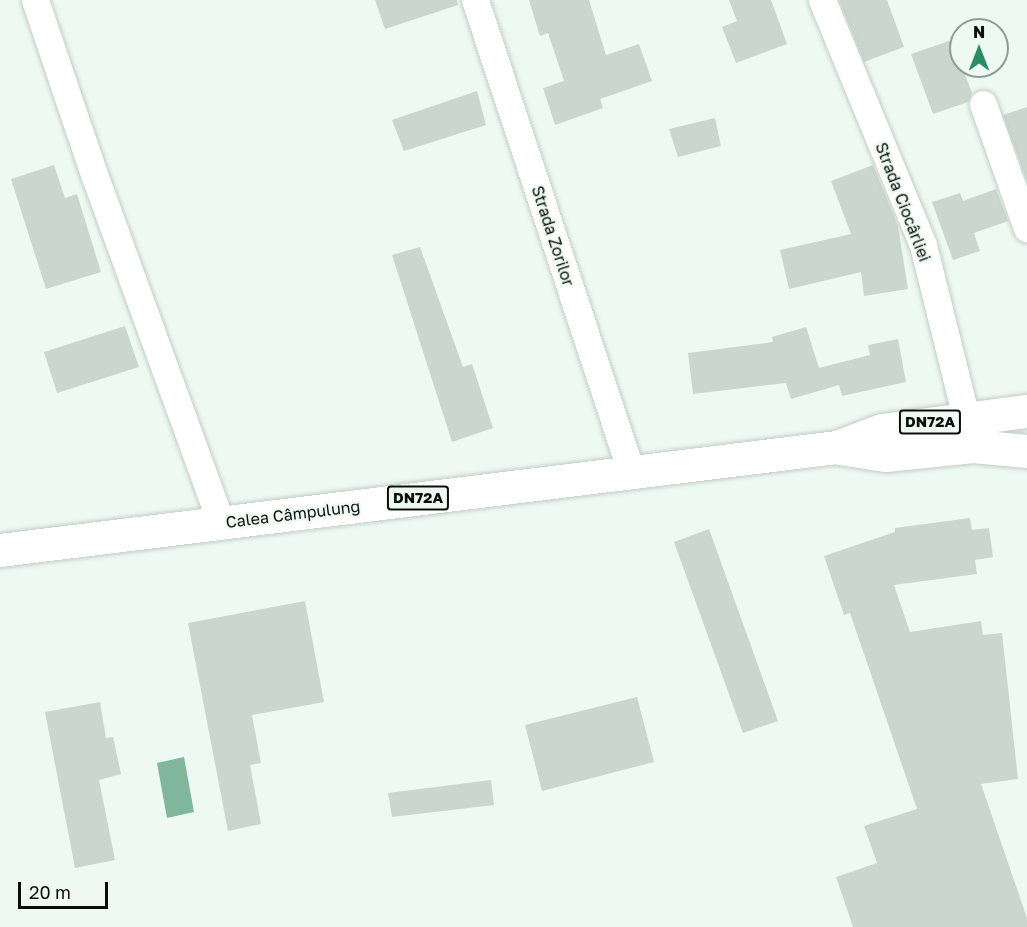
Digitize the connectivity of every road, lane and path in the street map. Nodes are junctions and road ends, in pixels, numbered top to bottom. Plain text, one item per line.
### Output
1 (35, 0) edge
2 (475, 0) edge
3 (822, 0) edge
4 (983, 104) dead end
5 (1027, 228) edge
6 (1027, 411) edge
7 (970, 431) junction
8 (1027, 451) edge
9 (631, 472) junction
10 (221, 523) junction
11 (0, 550) edge

1 - 10 street
2 - 9 street, Strada Zorilor
3 - 7 street, Strada Ciocârliei
4 - 5 street
6 - 7 main road, Calea Câmpulung / DN72A
7 - 8 main road, Calea Câmpulung / DN72A
7 - 9 main road, Calea Câmpulung / DN72A
9 - 10 main road, Calea Câmpulung / DN72A
10 - 11 main road, Calea Câmpulung / DN72A

